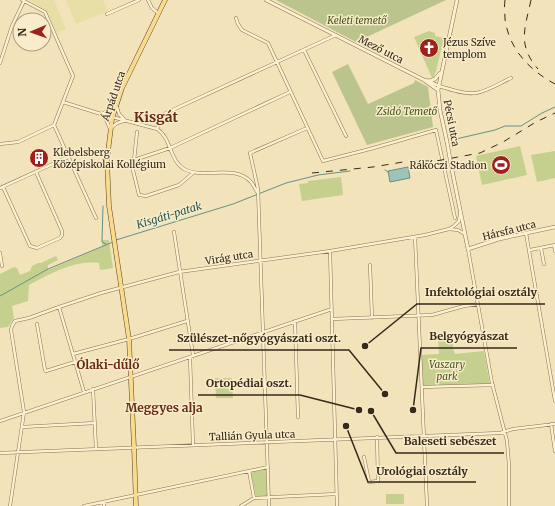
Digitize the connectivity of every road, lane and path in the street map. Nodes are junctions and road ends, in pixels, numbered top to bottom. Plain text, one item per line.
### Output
1 (23, 0) edge
2 (139, 0) edge
3 (148, 0) edge
4 (165, 0) edge
5 (266, 0) edge
6 (457, 0) edge
7 (107, 14) dead end
8 (158, 14) junction
9 (236, 18) dead end
10 (336, 35) junction
11 (304, 50) junction
12 (276, 62) junction
13 (0, 63) edge
14 (442, 72) junction
15 (511, 78) dead end
16 (424, 80) junction
17 (429, 81) junction
18 (438, 88) junction
19 (290, 92) junction
20 (63, 102) junction
21 (117, 104) junction
22 (101, 114) junction
23 (113, 117) junction
24 (126, 120) junction
25 (54, 125) junction
26 (157, 128) junction
27 (307, 128) junction
28 (110, 129) junction
29 (137, 132) dead end
30 (346, 136) dead end
31 (0, 144) edge
32 (170, 148) junction
33 (68, 157) junction
34 (134, 160) junction
35 (36, 172) junction
36 (193, 172) junction
37 (257, 180) junction
38 (251, 182) junction
39 (2, 187) edge
40 (258, 195) junction
41 (461, 211) junction
42 (96, 218) dead end
43 (455, 218) dead end
44 (555, 227) edge
45 (449, 229) junction
46 (174, 232) dead end
47 (526, 233) junction
48 (466, 235) junction
49 (415, 237) junction
50 (555, 245) edge
51 (541, 248) junction
52 (468, 249) junction
53 (530, 250) junction
54 (330, 251) junction
55 (555, 251) edge
56 (0, 253) edge
57 (260, 260) junction
58 (544, 264) dead end
59 (370, 265) dead end
60 (2, 266) dead end
61 (179, 272) junction
62 (121, 287) junction
63 (478, 304) junction
64 (59, 307) junction
65 (332, 309) junction
66 (419, 316) junction
67 (372, 318) junction
68 (332, 319) junction
69 (187, 321) junction
70 (295, 321) junction
71 (37, 324) dead end
72 (263, 332) junction
73 (129, 339) junction
74 (73, 354) junction
75 (191, 356) junction
76 (75, 362) junction
77 (131, 376) junction
78 (493, 385) junction
79 (422, 387) junction
80 (93, 389) junction
81 (84, 392) junction
82 (555, 401) edge
83 (24, 412) junction
84 (298, 417) dead end
85 (0, 421) edge
86 (94, 423) junction
87 (551, 424) junction
88 (555, 424) edge
89 (22, 427) junction
90 (504, 427) junction
91 (510, 430) junction
92 (505, 432) junction
93 (424, 436) junction
94 (377, 438) junction
95 (335, 440) junction
96 (267, 443) junction
97 (193, 445) junction
98 (134, 447) junction
99 (96, 449) junction
100 (555, 451) edge
101 (18, 452) junction
102 (0, 453) edge
103 (364, 457) dead end
104 (268, 467) junction
105 (249, 471) junction
106 (336, 494) junction
107 (135, 495) junction
108 (269, 497) junction
109 (254, 498) junction
110 (104, 502) junction
111 (10, 506) edge
112 (84, 506) edge
113 (104, 506) edge
114 (136, 506) edge
115 (241, 506) edge
116 (269, 506) edge
117 (337, 506) edge
118 (427, 506) edge
119 (510, 506) edge

1 - 13 street
1 - 20 street
2 - 7 street
3 - 8 street
4 - 8 main road, Árpád utca
5 - 10 street, Mező utca
6 - 14 street, Pécsi utca
8 - 21 main road, Árpád utca
9 - 12 street
10 - 11 street
10 - 16 street, Mező utca
11 - 12 street
11 - 30 street
12 - 19 street
12 - 26 street
14 - 17 street
14 - 18 street, Pécsi utca
15 - 18 street
16 - 17 street
16 - 18 street
17 - 18 street
18 - 41 street, Pécsi utca, bridge
19 - 27 street
19 - 32 street
20 - 22 street
20 - 25 street
21 - 22 street
21 - 23 main road, Árpád utca
21 - 24 street
22 - 23 street
22 - 28 street
23 - 24 street
23 - 28 main road, Árpád utca
24 - 26 street
24 - 28 street
25 - 31 street
25 - 33 street
26 - 32 street
27 - 37 street
27 - 43 street
28 - 62 main road, Árpád utca
29 - 34 street
32 - 34 street
32 - 36 street
33 - 35 street
33 - 42 street
34 - 36 street
35 - 39 street
35 - 39 street
36 - 38 street
37 - 38 street
37 - 40 street
38 - 40 street
40 - 57 street
41 - 45 street
41 - 48 street, Pécsi utca
44 - 47 street, Hársfa utca
45 - 48 street
45 - 49 street, Virág utca
46 - 61 street
47 - 52 street, Hársfa utca
47 - 53 street
48 - 52 street, Pécsi utca
49 - 54 street, Virág utca
49 - 66 street
50 - 51 street
50 - 55 street
51 - 53 street
51 - 58 street
52 - 63 street
53 - 82 street
54 - 57 street, Virág utca
54 - 65 street
56 - 60 street
57 - 61 street, Virág utca
57 - 72 street
59 - 67 street
61 - 62 street, Virág utca
61 - 69 street
62 - 64 street, Virág utca
62 - 73 main road
63 - 66 street
63 - 78 street
64 - 74 street
64 - 83 street, Virág utca
65 - 68 street
65 - 70 street
66 - 67 street
66 - 79 street
67 - 68 street
68 - 95 street
69 - 73 street
69 - 75 street
70 - 72 street
70 - 84 street
71 - 76 street
72 - 75 street
72 - 96 street
73 - 74 street
73 - 77 main road
74 - 76 street
75 - 77 street
75 - 97 street
76 - 81 street
77 - 80 street
77 - 98 main road
78 - 79 street
78 - 90 street
79 - 93 street
80 - 81 street
80 - 86 street
81 - 83 street
83 - 85 street
83 - 89 street
86 - 89 street
86 - 99 street
87 - 88 street, Tallián Gyula utca
87 - 91 street, Tallián Gyula utca
87 - 100 street
89 - 101 street
90 - 91 street
90 - 92 street
91 - 92 street, Tallián Gyula utca
92 - 93 street, Tallián Gyula utca
92 - 119 street
93 - 94 street, Tallián Gyula utca
93 - 118 street
94 - 95 street, Tallián Gyula utca
94 - 103 street
95 - 96 street, Tallián Gyula utca
95 - 106 street
96 - 97 street, Tallián Gyula utca
96 - 104 street
97 - 98 street, Tallián Gyula utca
98 - 99 street, Tallián Gyula utca
98 - 107 main road
99 - 101 street, Tallián Gyula utca
101 - 102 street, Tallián Gyula utca
101 - 111 street
104 - 105 street
104 - 108 street
105 - 107 street
105 - 109 street
106 - 108 street
106 - 117 street
107 - 110 street
107 - 114 main road
108 - 109 street
108 - 116 street
109 - 115 street
110 - 112 street
110 - 113 street

